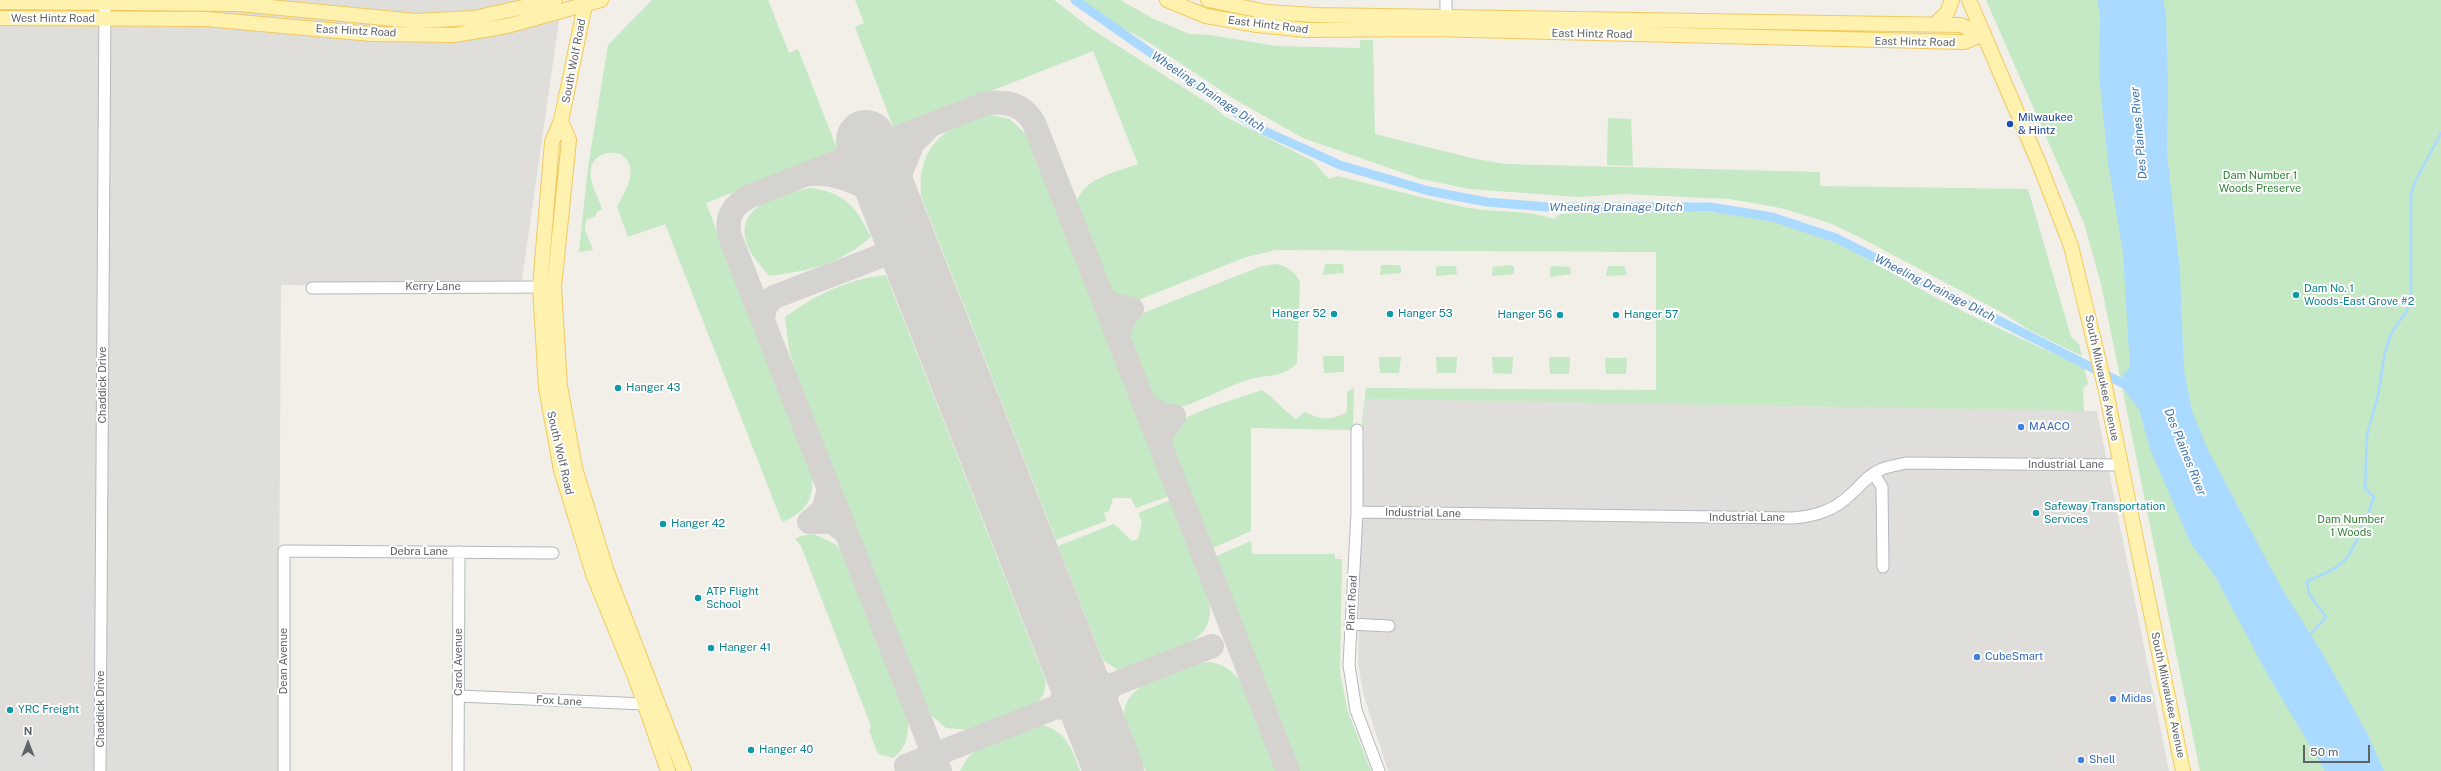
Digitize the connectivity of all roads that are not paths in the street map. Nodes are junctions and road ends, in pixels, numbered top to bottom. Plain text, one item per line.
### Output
1 (555, 0) edge
2 (601, 0) edge
3 (1167, 0) edge
4 (1208, 0) edge
5 (1446, 0) edge
6 (1952, 0) edge
7 (1969, 0) edge
8 (105, 1) edge
9 (0, 2) edge
10 (585, 3) edge
11 (1446, 17) junction
12 (0, 18) edge
13 (106, 19) junction
14 (1934, 25) junction
15 (1984, 34) junction
16 (562, 121) junction
17 (540, 286) junction
18 (554, 287) junction
19 (312, 288) dead end
20 (1357, 430) dead end
21 (2120, 465) junction
22 (1874, 474) junction
23 (1357, 512) junction
24 (284, 551) joint
25 (459, 552) junction
26 (554, 553) dead end
27 (1883, 568) dead end
28 (1350, 624) junction
29 (1389, 626) dead end
30 (459, 696) junction
31 (658, 700) junction
32 (644, 704) junction
33 (100, 771) edge
34 (284, 771) edge
35 (458, 771) edge
36 (668, 771) edge
37 (684, 771) edge
38 (1379, 771) edge
39 (2183, 771) edge

1 - 8 main road, East Hintz Road
2 - 10 main road, East Hintz Road
3 - 15 main road, East Hintz Road
4 - 11 main road, East Hintz Road
5 - 11 street
6 - 14 main road
7 - 15 main road, South Milwaukee Avenue
8 - 9 main road, West Hintz Road
8 - 13 street, Chaddick Drive
10 - 13 main road, East Hintz Road
10 - 16 main road, South Wolf Road
11 - 14 main road, East Hintz Road
12 - 13 main road, West Hintz Road
13 - 33 street, Chaddick Drive
14 - 15 main road, East Hintz Road
15 - 21 main road, South Milwaukee Avenue
16 - 17 main road, South Wolf Road
16 - 18 main road, South Wolf Road
17 - 18 street, Kerry Lane
17 - 19 street, Kerry Lane
17 - 32 main road, South Wolf Road
18 - 31 main road, South Wolf Road
20 - 23 street, Plant Road
21 - 22 street, Industrial Lane
21 - 39 main road, South Milwaukee Avenue
22 - 23 street, Industrial Lane
22 - 27 street
23 - 28 street, Plant Road
24 - 25 street, Debra Lane
24 - 34 street, Dean Avenue
25 - 26 street, Debra Lane
25 - 30 street, Carol Avenue
28 - 29 street
28 - 38 street, Plant Road
30 - 32 street, Fox Lane
30 - 35 street, Carol Avenue
31 - 32 street, Fox Lane
31 - 37 main road, South Wolf Road
32 - 36 main road, South Wolf Road

